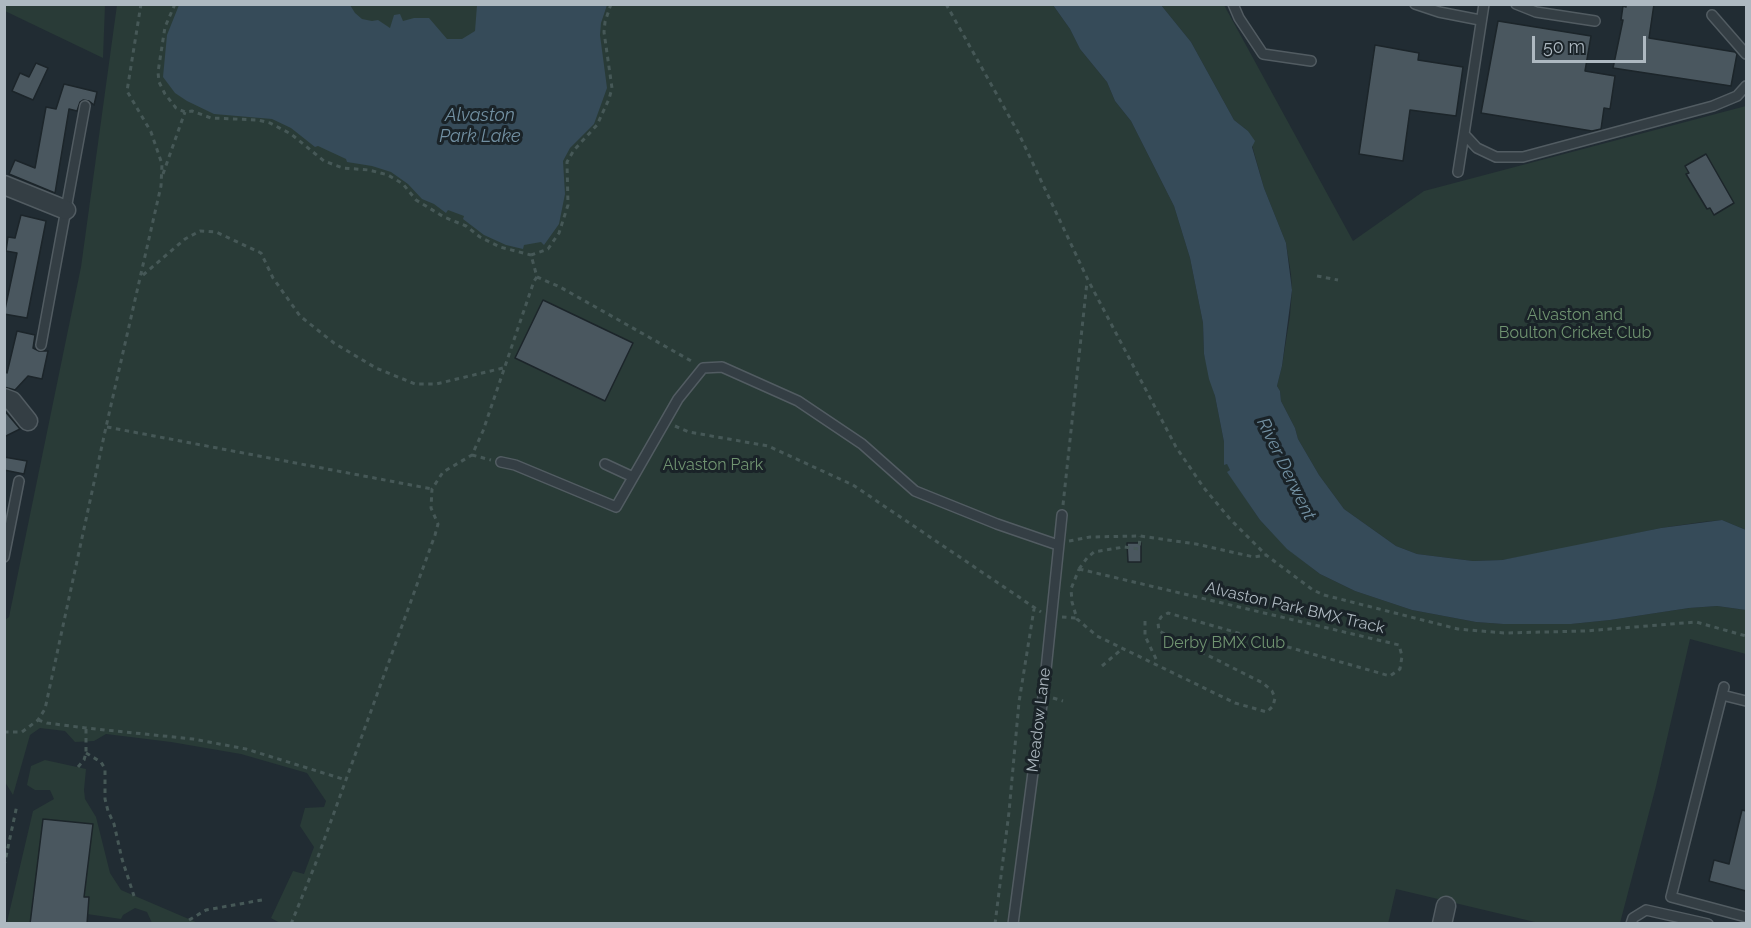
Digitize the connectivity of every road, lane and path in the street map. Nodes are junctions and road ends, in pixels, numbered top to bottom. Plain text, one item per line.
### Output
1 (141, 4) edge
2 (175, 4) edge
3 (611, 4) edge
4 (946, 4) edge
5 (1233, 4) edge
6 (1415, 4) edge
7 (1484, 4) edge
8 (1516, 4) edge
9 (1712, 15) dead end
10 (1480, 20) junction
11 (1595, 21) dead end
12 (1746, 54) edge
13 (1311, 61) dead end
14 (1746, 86) edge
15 (86, 106) dead end
16 (185, 112) junction
17 (1464, 134) junction
18 (1458, 172) dead end
19 (163, 175) junction
20 (4, 185) edge
21 (66, 210) junction
22 (531, 255) junction
23 (1317, 276) dead end
24 (141, 277) junction
25 (537, 277) junction
26 (1088, 280) junction
27 (1338, 280) dead end
28 (41, 345) dead end
29 (504, 368) junction
30 (703, 368) junction
31 (4, 398) edge
32 (27, 420) dead end
33 (665, 422) junction
34 (106, 426) junction
35 (472, 455) junction
36 (501, 462) joint
37 (605, 464) dead end
38 (633, 477) junction
39 (19, 481) dead end
40 (432, 489) junction
41 (1062, 515) joint
42 (1140, 536) junction
43 (1058, 545) junction
44 (1266, 555) junction
45 (4, 557) edge
46 (1079, 569) junction
47 (1034, 609) junction
48 (1051, 616) junction
49 (1145, 621) dead end
50 (1746, 636) edge
51 (1123, 648) junction
52 (1159, 665) junction
53 (1102, 666) dead end
54 (1746, 701) edge
55 (38, 720) junction
56 (86, 728) junction
57 (4, 732) edge
58 (86, 753) junction
59 (78, 767) dead end
60 (346, 780) junction
61 (17, 805) dead end
62 (4, 866) edge
63 (134, 896) dead end
64 (262, 900) dead end
65 (1446, 906) dead end
66 (1746, 916) edge
67 (189, 920) dead end
68 (291, 924) edge
69 (995, 924) edge
70 (1014, 924) edge
71 (1442, 924) edge
72 (1631, 924) edge
73 (1708, 924) edge

1 - 19 path
2 - 16 path
3 - 22 path
4 - 26 path
5 - 13 lane
6 - 10 lane
7 - 10 lane
8 - 11 lane
9 - 12 lane
10 - 17 lane
14 - 17 lane
15 - 21 lane
16 - 19 path
16 - 22 path
17 - 18 lane
19 - 24 path
20 - 21 street
21 - 28 lane
22 - 25 path
23 - 27 path
24 - 29 path
24 - 34 path
25 - 29 path
25 - 30 path
26 - 41 path
26 - 44 path
29 - 35 path
30 - 33 lane
30 - 43 lane
31 - 32 street
33 - 38 lane
33 - 47 path
34 - 40 path
34 - 55 path
35 - 36 path
35 - 40 path
36 - 38 lane
37 - 38 lane
39 - 45 lane
40 - 60 path
41 - 43 lane, Meadow Lane
42 - 43 path
42 - 44 path
42 - 46 path
43 - 48 lane, Meadow Lane
44 - 50 path
46 - 51 path
46 - 52 path, Alvaston Park BMX Track
47 - 48 path
47 - 69 path
48 - 70 lane, Meadow Lane
49 - 52 path
51 - 52 path
51 - 53 path
54 - 66 lane
55 - 56 path
55 - 57 path
56 - 58 path
56 - 60 path
58 - 59 path
58 - 63 path
60 - 68 path
61 - 62 path
64 - 67 path
65 - 71 street
72 - 73 lane

